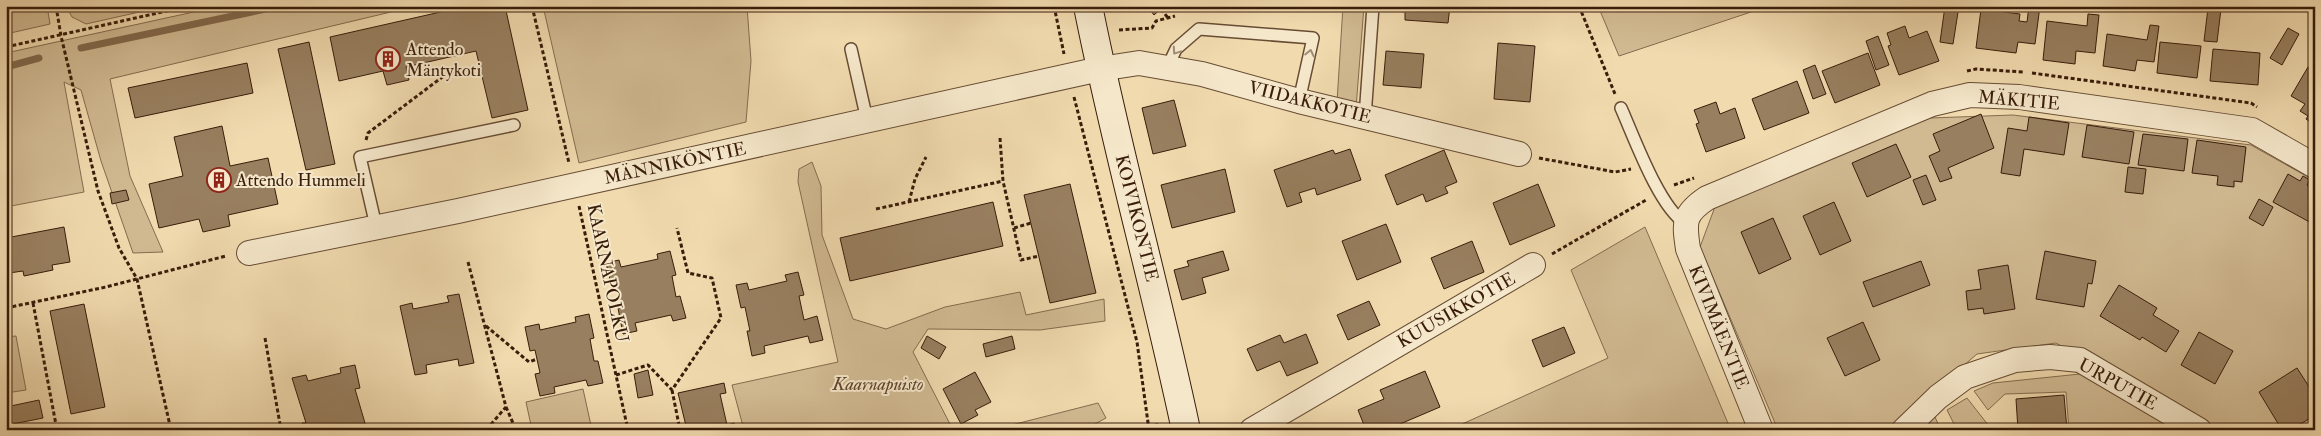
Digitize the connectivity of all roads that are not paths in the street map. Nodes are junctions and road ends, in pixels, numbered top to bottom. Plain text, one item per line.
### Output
1 (1088, 6) edge
2 (1373, 6) edge
3 (851, 49) dead end
4 (1167, 68) junction
5 (1100, 69) junction
6 (1299, 101) junction
7 (1621, 108) road end
8 (1366, 116) junction
9 (867, 120) junction
10 (514, 125) dead end
11 (1519, 154) road end
12 (2315, 166) edge
13 (1684, 223) junction
14 (376, 226) junction
15 (249, 253) road end
16 (1533, 265) road end
17 (1186, 430) edge
18 (1252, 430) edge
19 (1761, 430) edge
20 (1904, 430) edge
21 (2199, 430) edge

1 - 5 main road, KOIVIKONTIE
2 - 8 lane
3 - 9 lane
4 - 5 street, VIIDAKKOTIE
4 - 6 street, VIIDAKKOTIE
6 -> 4 lane
5 - 9 street, MÄNNIKÖNTIE
5 - 17 main road, KOIVIKONTIE
6 - 8 street, VIIDAKKOTIE
7 - 13 lane
8 - 11 street, VIIDAKKOTIE
9 - 14 street, MÄNNIKÖNTIE
10 - 14 lane
12 - 13 street, MÄKITIE
13 - 19 street, KIVIMÄENTIE
14 - 15 street, MÄNNIKÖNTIE
16 - 18 street, KUUSIKKOTIE
20 - 21 street, URPUTIE

